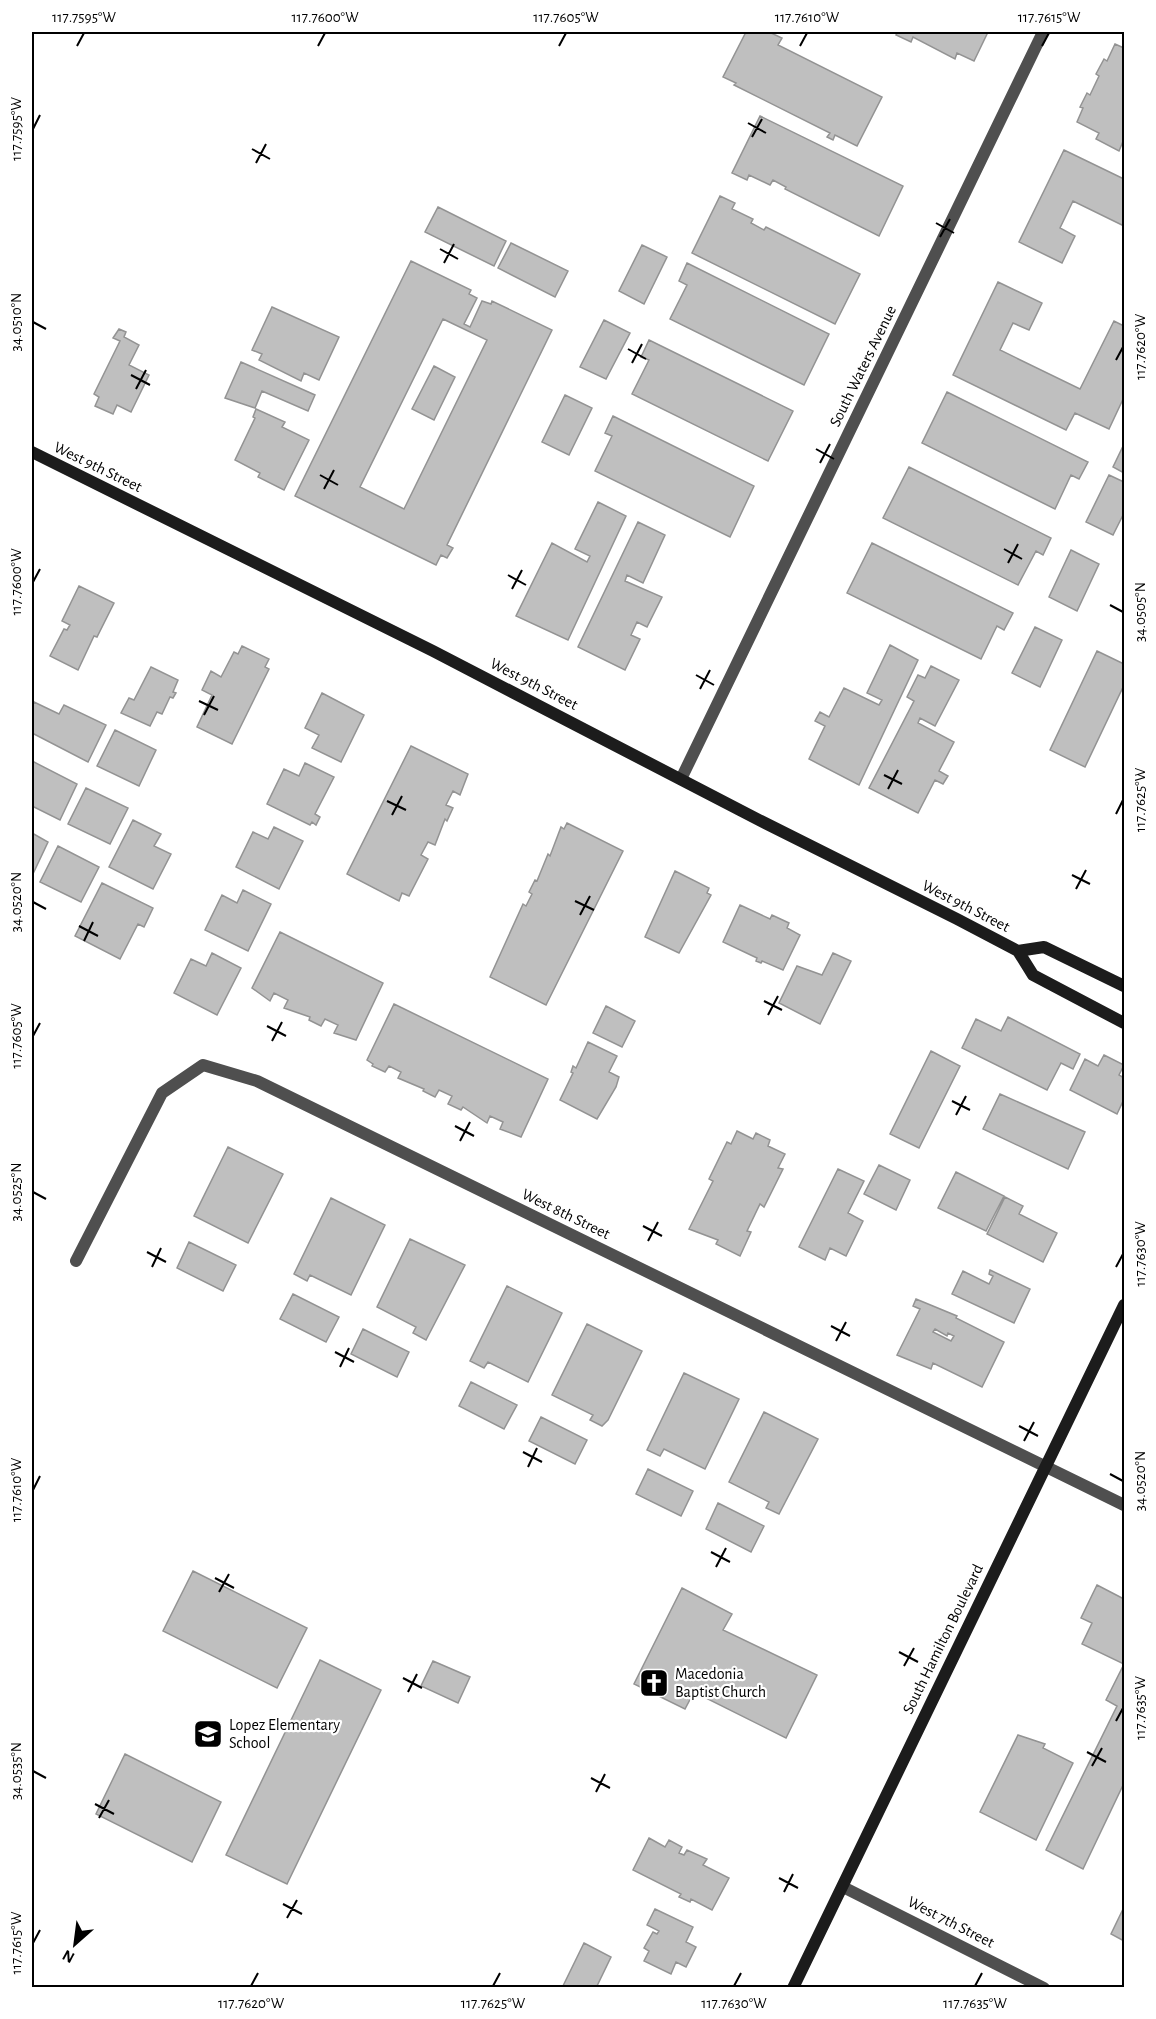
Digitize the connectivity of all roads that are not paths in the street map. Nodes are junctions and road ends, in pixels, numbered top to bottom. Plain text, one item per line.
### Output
1 (1043, 32) edge
2 (32, 452) edge
3 (681, 779) junction
4 (1018, 951) junction
5 (1125, 986) edge
6 (1125, 1023) edge
7 (76, 1261) dead end
8 (1125, 1305) edge
9 (1044, 1466) junction
10 (1125, 1505) edge
11 (843, 1887) junction
12 (793, 1988) edge
13 (1044, 1988) edge

1 - 3 street, South Waters Avenue
2 - 3 street, West 9th Street
3 - 4 street, West 9th Street
4 - 5 street, West 9th Street
4 - 6 street, West 9th Street
7 - 9 street, West 8th Street
8 - 9 street, South Hamilton Boulevard
9 - 10 street, West 8th Street
9 - 11 street, South Hamilton Boulevard
11 - 12 street, South Hamilton Boulevard
11 - 13 street, West 7th Street

